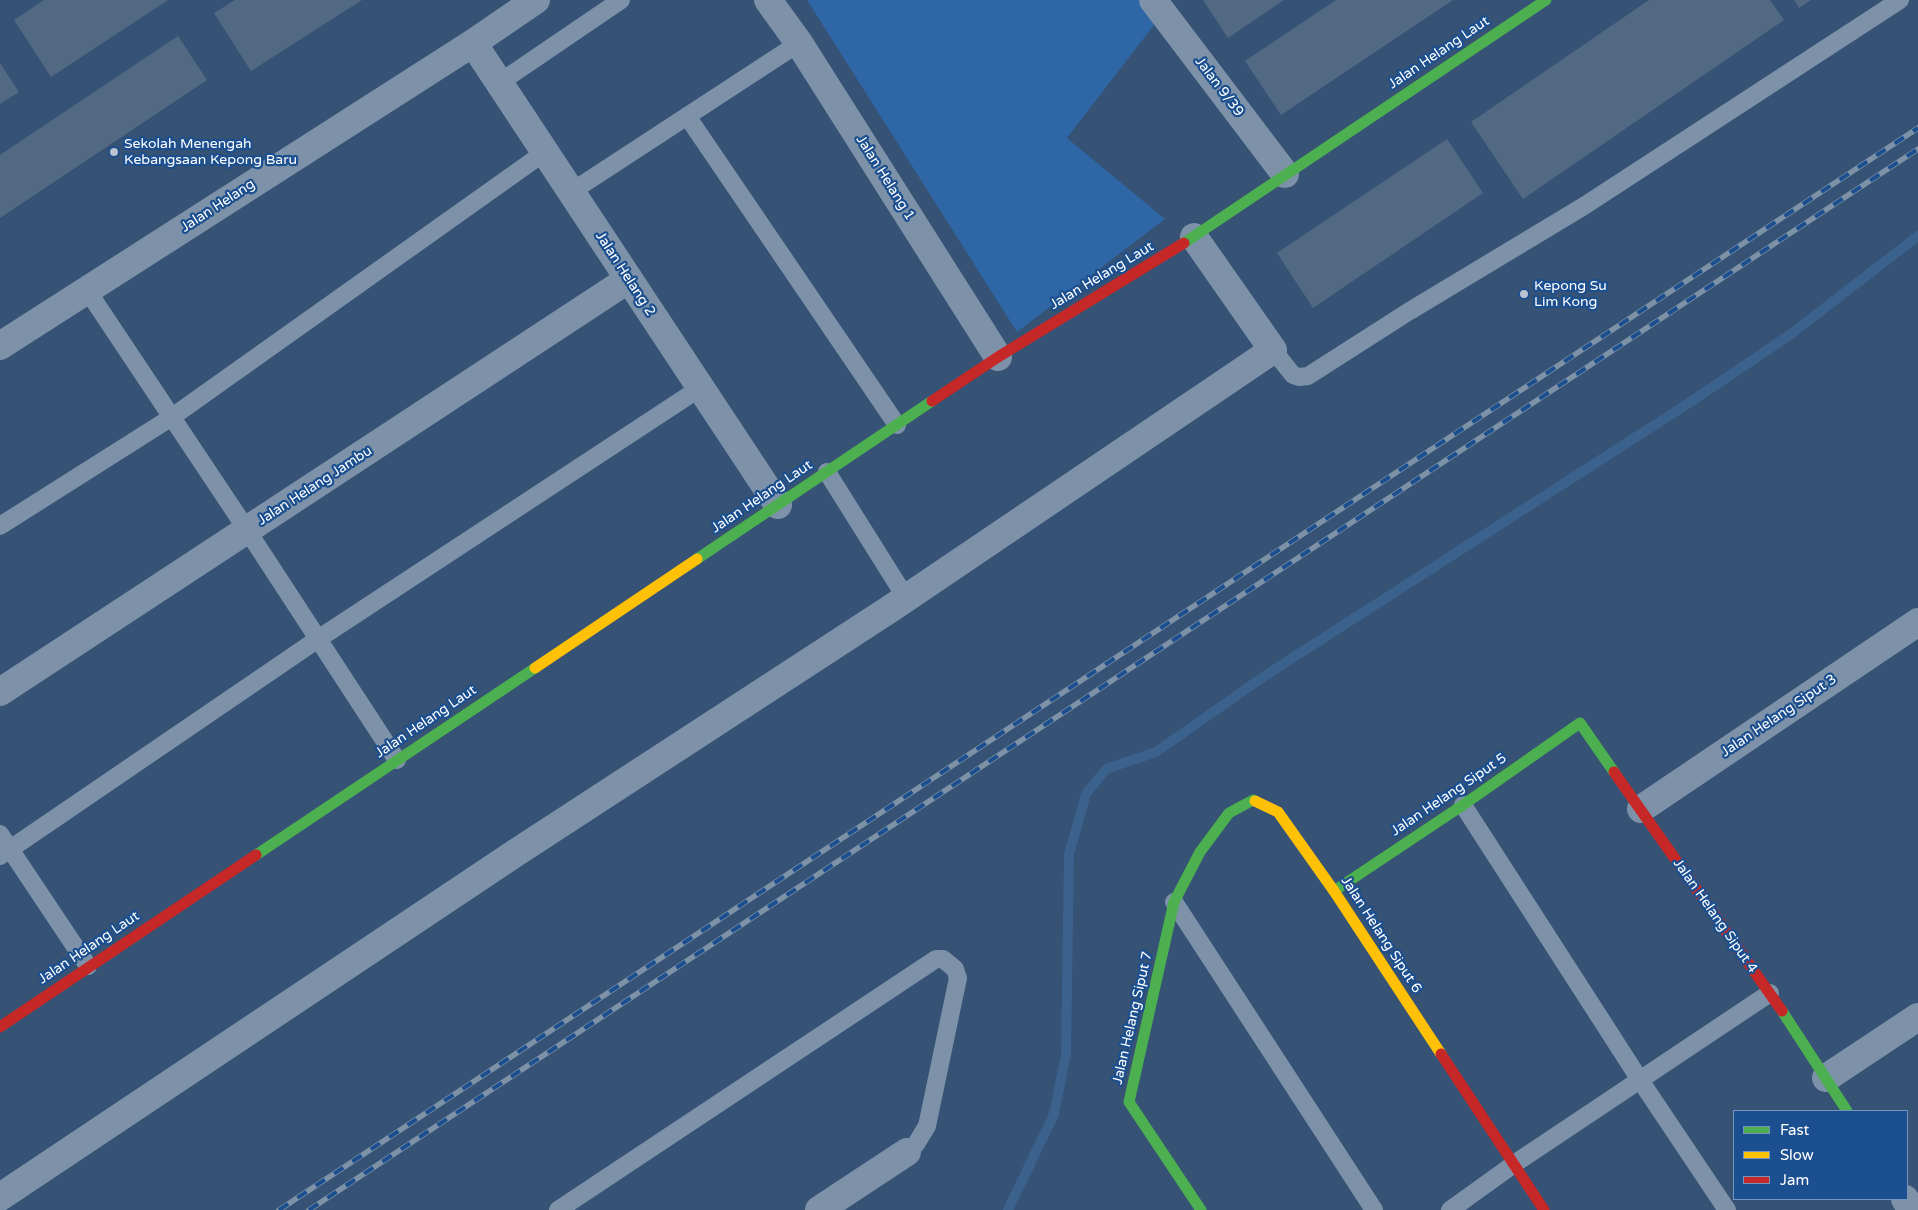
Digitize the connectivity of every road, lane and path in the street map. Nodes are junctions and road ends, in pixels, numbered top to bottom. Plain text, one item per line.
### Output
1 (536, 0) edge
2 (620, 0) edge
3 (768, 0) edge
4 (1153, 0) edge
5 (1546, 0) edge
6 (1900, 0) edge
7 (473, 43) junction
8 (799, 43) junction
9 (499, 83) junction
10 (687, 116) junction
11 (545, 152) junction
12 (1285, 174) junction
13 (571, 192) junction
14 (1194, 238) junction
15 (629, 279) junction
16 (87, 290) junction
17 (0, 346) edge
18 (1272, 350) junction
19 (998, 357) junction
20 (700, 388) junction
21 (172, 417) junction
22 (897, 425) junction
23 (827, 472) junction
24 (778, 505) junction
25 (0, 526) edge
26 (247, 530) junction
27 (906, 598) junction
28 (1918, 622) edge
29 (318, 639) junction
30 (0, 692) edge
31 (1580, 723) joint
32 (397, 760) junction
33 (1463, 805) junction
34 (1641, 809) junction
35 (0, 834) edge
36 (5, 853) edge
37 (1334, 891) junction
38 (1174, 902) junction
39 (88, 966) junction
40 (1770, 993) junction
41 (1918, 1017) edge
42 (0, 1027) edge
43 (1826, 1078) junction
44 (1640, 1080) junction
45 (1846, 1110) edge
46 (907, 1152) joint
47 (1514, 1164) junction
48 (0, 1197) edge
49 (558, 1210) edge
50 (819, 1210) edge
51 (1201, 1210) edge
52 (1374, 1210) edge
53 (1450, 1210) edge
54 (1544, 1210) edge
55 (1727, 1210) edge

1 - 7 street, Jalan Helang
2 - 9 lane
3 - 8 street, Jalan Helang 1
4 - 12 street, Jalan 9/39
5 - 12 street, Jalan Helang Laut
6 - 18 lane
7 - 9 street, Jalan Helang 2
7 - 16 street, Jalan Helang
8 - 10 lane
8 - 19 street, Jalan Helang 1
9 - 11 street, Jalan Helang 2
10 - 13 lane
10 - 22 lane
11 - 13 street, Jalan Helang 2
11 - 21 lane
12 - 14 street, Jalan Helang Laut
13 - 15 street, Jalan Helang 2
14 - 18 street
14 - 19 street, Jalan Helang Laut
15 - 20 street, Jalan Helang 2
15 - 26 street, Jalan Helang Jambu
16 - 17 street, Jalan Helang
16 - 21 lane
18 - 27 street
19 - 22 street, Jalan Helang Laut
20 - 24 street, Jalan Helang 2
20 - 29 lane
21 - 25 lane
21 - 26 lane
22 - 23 street, Jalan Helang Laut
23 - 24 street, Jalan Helang Laut
23 - 27 lane
24 - 32 street, Jalan Helang Laut
26 - 29 lane
26 - 30 street, Jalan Helang Jambu
27 - 48 street
28 - 34 street, Jalan Helang Siput 3
29 - 32 lane
29 - 36 lane
31 - 33 street, Jalan Helang Siput 5
31 - 34 street, Jalan Helang Siput 4
32 - 39 street, Jalan Helang Laut
33 - 37 street, Jalan Helang Siput 5
33 - 44 lane
34 - 40 street, Jalan Helang Siput 4
35 - 36 lane
36 - 39 lane
37 - 38 street, Jalan Helang Siput 6
37 - 47 street, Jalan Helang Siput 6
38 - 51 street, Jalan Helang Siput 7
38 - 52 lane
39 - 42 street, Jalan Helang Laut
40 - 43 street, Jalan Helang Siput 4
40 - 44 lane
41 - 43 street
43 - 45 street, Jalan Helang Siput 4
44 - 47 lane
44 - 55 lane
46 - 49 lane
46 - 50 street
47 - 53 lane
47 - 54 street, Jalan Helang Siput 6

